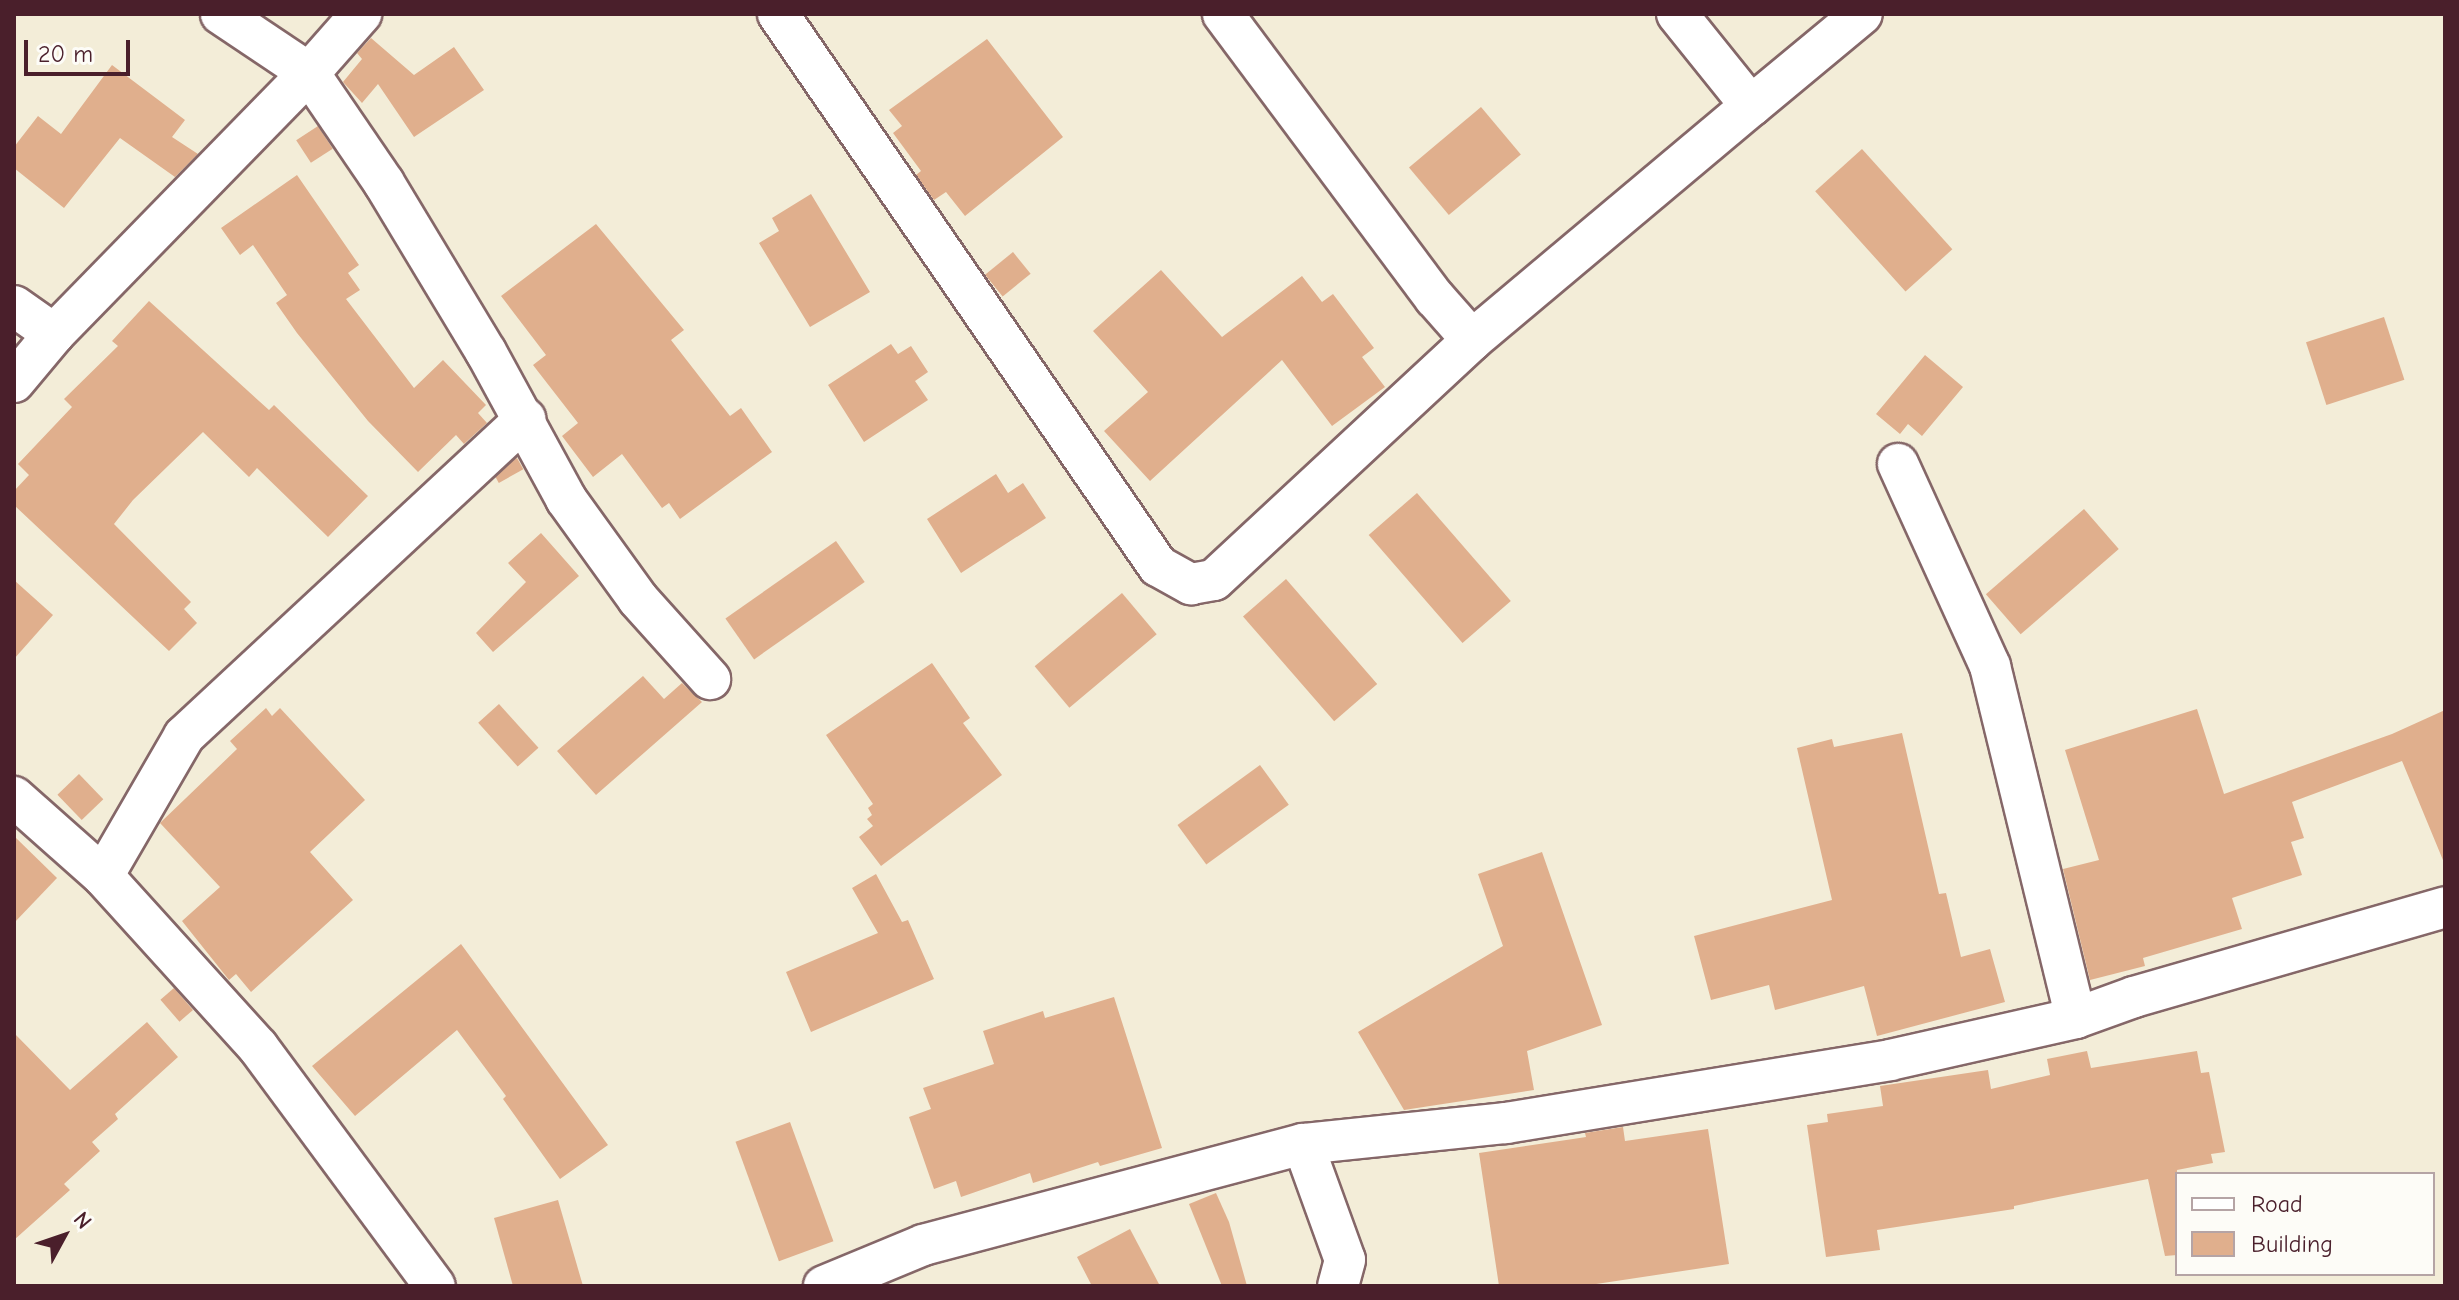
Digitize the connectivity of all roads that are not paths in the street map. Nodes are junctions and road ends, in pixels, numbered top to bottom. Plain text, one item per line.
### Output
1 (221, 14) edge
2 (361, 14) edge
3 (778, 14) edge
4 (1223, 14) edge
5 (1677, 14) edge
6 (1862, 14) edge
7 (309, 73) junction
8 (1751, 106) junction
9 (14, 306) edge
10 (54, 334) junction
11 (1472, 340) junction
12 (14, 382) edge
13 (525, 419) junction
14 (1898, 464) dead end
15 (710, 679) dead end
16 (14, 797) edge
17 (103, 876) junction
18 (2445, 907) edge
19 (2076, 1018) junction
20 (1303, 1144) junction
21 (435, 1286) edge
22 (824, 1286) edge
23 (1338, 1286) edge

1 - 7 street
2 - 7 street
3 - 11 street
4 - 11 street
5 - 8 street
6 - 8 street
7 - 10 street
7 - 13 street
8 - 11 street
9 - 10 street
10 - 12 street
13 - 15 street
13 - 17 street
14 - 19 street
16 - 17 street
17 - 21 street
18 - 19 street
19 - 20 street
20 - 22 street
20 - 23 street

